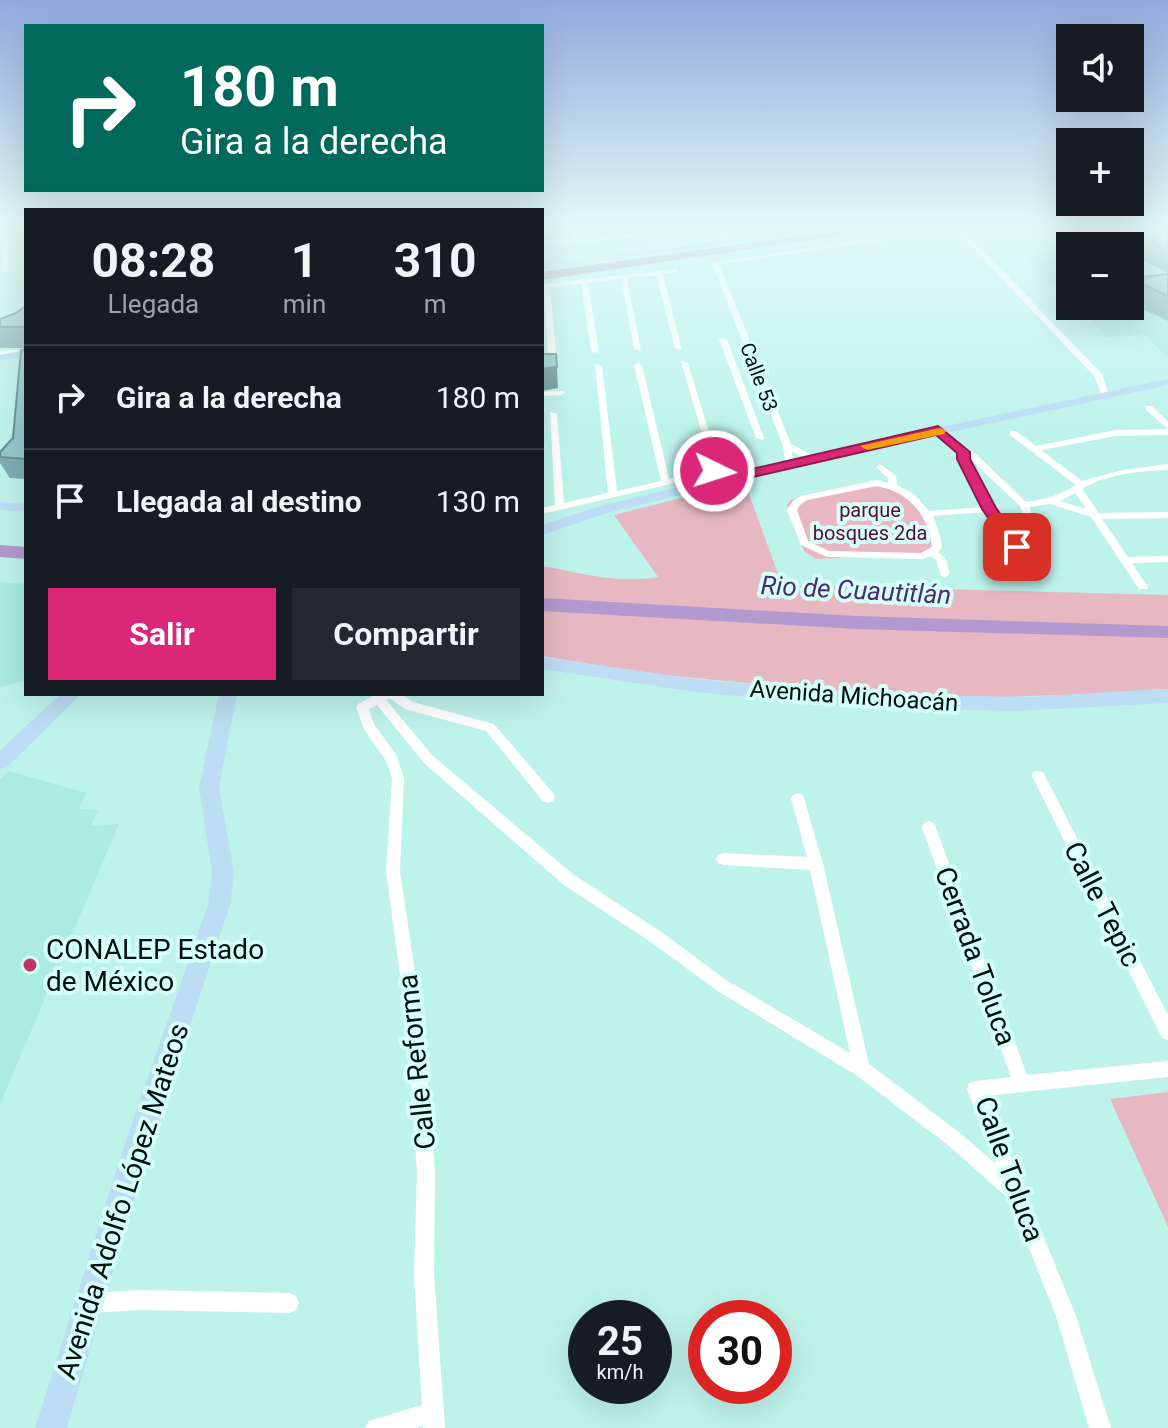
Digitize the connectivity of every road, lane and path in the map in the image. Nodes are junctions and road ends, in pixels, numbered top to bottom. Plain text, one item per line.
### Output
1 (546, 295) edge
2 (586, 295) edge
3 (627, 295) edge
4 (665, 295) edge
5 (727, 295) edge
6 (1020, 295) edge
7 (723, 339) dead end
8 (679, 348) dead end
9 (638, 349) dead end
10 (595, 351) dead end
11 (24, 352) edge
12 (552, 352) edge
13 (0, 355) edge
14 (684, 363) dead end
15 (638, 365) dead end
16 (598, 366) dead end
17 (1168, 382) edge
18 (762, 387) junction
19 (742, 388) junction
20 (561, 393) dead end
21 (544, 394) edge
22 (1105, 395) junction
23 (1149, 408) dead end
24 (553, 414) dead end
25 (1168, 429) edge
26 (938, 430) junction
27 (1013, 433) dead end
28 (760, 438) dead end
29 (787, 446) junction
30 (1034, 449) junction
31 (963, 452) junction
32 (813, 458) junction
33 (789, 464) junction
34 (880, 467) dead end
35 (1168, 467) edge
36 (719, 476) junction
37 (666, 483) junction
38 (893, 485) junction
39 (1007, 487) junction
40 (1080, 487) junction
41 (980, 490) junction
42 (613, 495) junction
43 (1054, 502) junction
44 (1024, 505) junction
45 (0, 506) edge
46 (560, 506) junction
47 (24, 508) edge
48 (989, 509) junction
49 (544, 510) edge
50 (600, 511) junction
51 (928, 514) junction
52 (1168, 515) edge
53 (1098, 516) junction
54 (544, 521) edge
55 (1001, 525) junction
56 (1032, 525) junction
57 (544, 529) edge
58 (933, 553) junction
59 (1168, 559) edge
60 (1127, 560) junction
61 (945, 574) dead end
62 (1143, 587) dead end
63 (544, 663) edge
64 (55, 696) edge
65 (71, 696) edge
66 (228, 696) edge
67 (386, 696) edge
68 (1168, 696) edge
69 (0, 747) edge
70 (0, 762) edge
71 (1038, 776) dead end
72 (548, 797) dead end
73 (798, 799) dead end
74 (929, 827) dead end
75 (723, 859) dead end
76 (816, 864) junction
77 (1168, 1032) edge
78 (862, 1069) junction
79 (1168, 1069) edge
80 (1022, 1085) junction
81 (1016, 1193) junction
82 (89, 1303) junction
83 (289, 1303) dead end
84 (433, 1420) edge
85 (51, 1428) edge
86 (376, 1428) edge
87 (1100, 1428) edge

1 - 12 street
2 - 10 street
3 - 9 street
4 - 8 street
5 - 18 street, Calle 53
6 - 22 street
7 - 19 street
11 - 13 street
14 - 36 street
15 - 37 street
16 - 42 street
17 - 22 street
18 - 19 street
18 - 29 street, Calle 53
19 - 28 street
20 - 21 street
22 - 26 street
23 - 25 street
24 - 46 street
25 - 30 street
26 - 31 street
26 - 32 street
27 - 30 street
29 - 32 street
29 - 33 street, Calle 53
30 - 40 street
31 - 39 street
31 - 41 street
32 - 33 street
33 - 36 street
34 - 38 street
35 - 40 street
36 - 37 street
36 - 50 street
37 - 42 street
38 - 51 street
38 - 58 street
39 - 41 street
39 - 44 street
40 - 43 street
40 - 53 street
41 - 48 street
42 - 46 street
43 - 44 street
43 - 53 street
44 - 56 street
45 - 47 street
46 - 49 street
48 - 51 street
48 - 55 street
50 - 54 street
50 - 57 street
51 - 58 street
52 - 53 street
53 - 60 street
55 - 56 street
55 - 56 street
58 - 61 street
59 - 60 street
60 - 62 street
63 - 68 street, Avenida Michoacán
64 - 69 street
65 - 70 street
66 - 82 street, Avenida Adolfo López Mateos
67 - 72 street
67 - 78 street
67 - 84 street, Calle Reforma
71 - 77 street, Calle Tepic
73 - 76 street
74 - 80 street, Cerrada Toluca
75 - 76 street
76 - 78 street
78 - 81 street
79 - 80 street, Calle Toluca
80 - 81 street, Calle Toluca
81 - 87 street, Calle Toluca
82 - 83 street
82 - 85 street, Avenida Adolfo López Mateos
84 - 86 street

